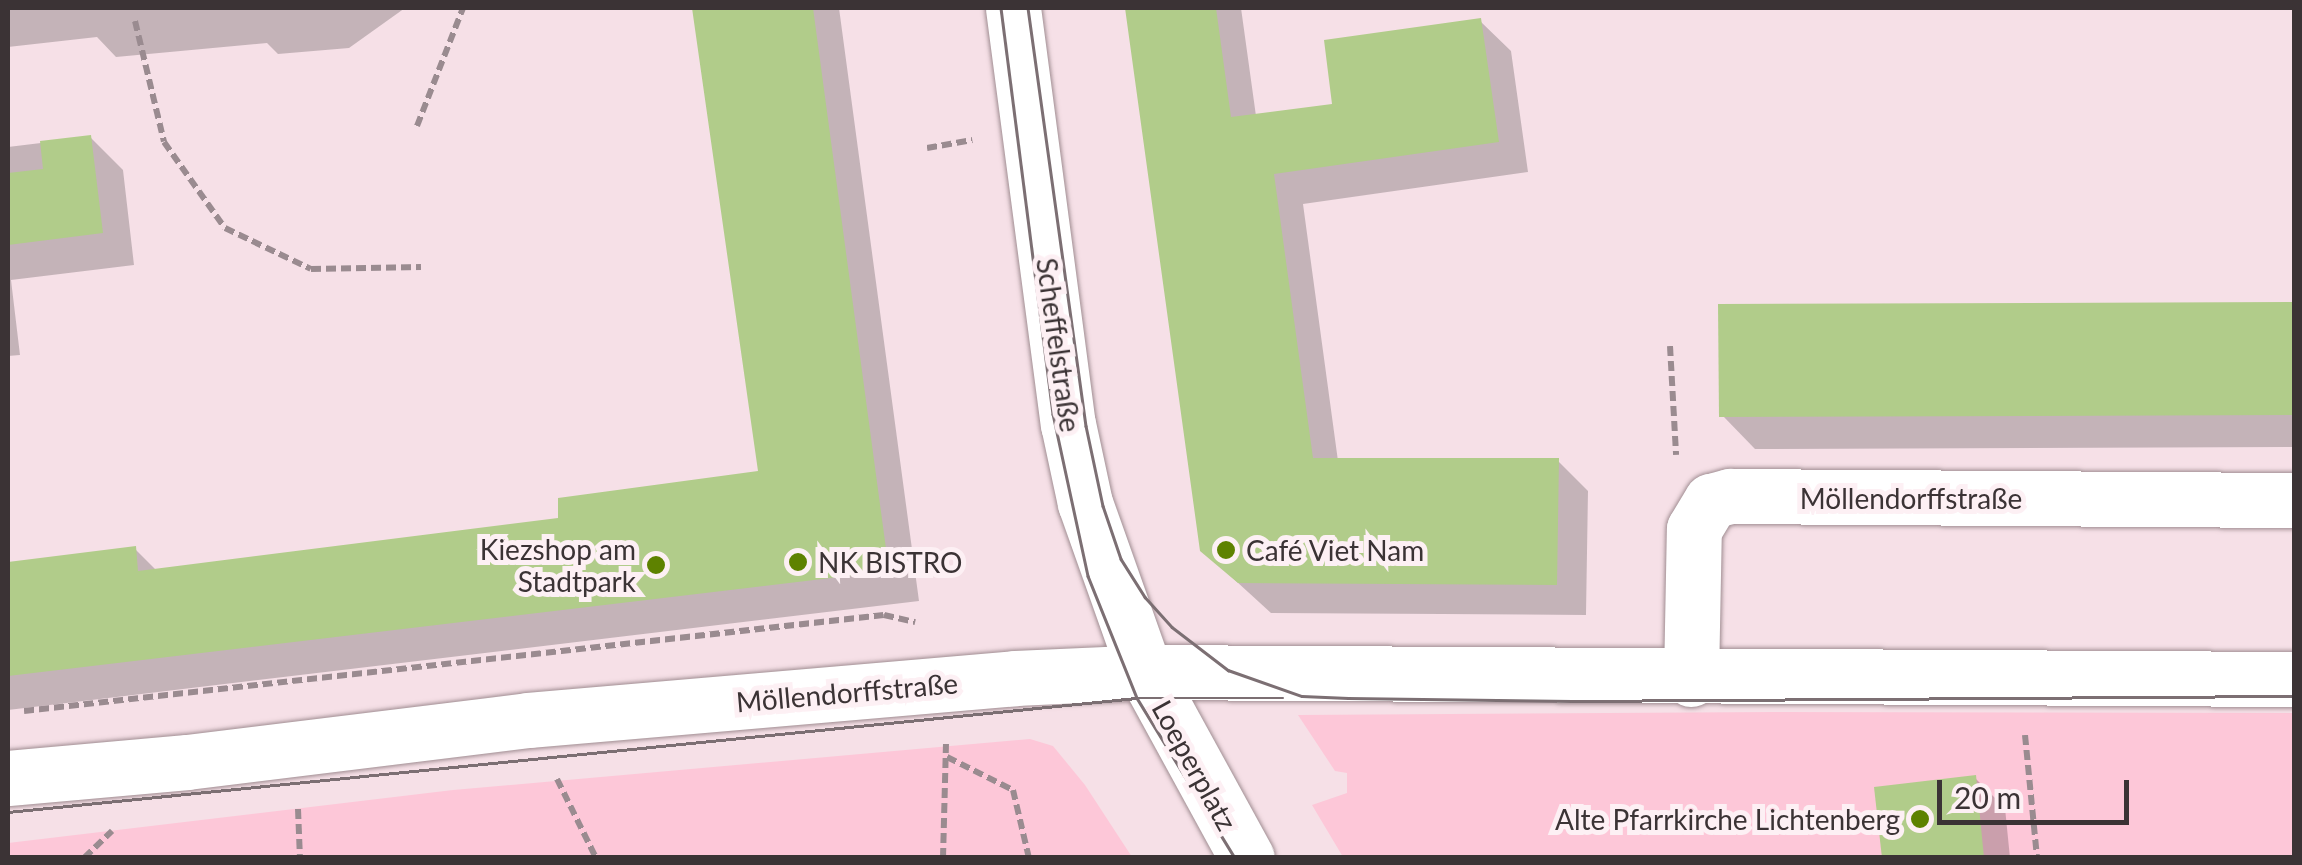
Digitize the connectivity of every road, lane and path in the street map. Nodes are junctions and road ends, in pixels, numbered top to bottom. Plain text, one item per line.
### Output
1 (463, 8) edge
2 (1013, 8) edge
3 (135, 20) dead end
4 (417, 126) dead end
5 (974, 140) dead end
6 (926, 148) dead end
7 (421, 267) dead end
8 (1670, 346) dead end
9 (1676, 458) dead end
10 (2294, 500) edge
11 (1145, 672) junction
12 (1691, 679) junction
13 (2022, 680) junction
14 (2294, 680) edge
15 (528, 720) junction
16 (946, 730) dead end
17 (947, 757) junction
18 (8, 778) edge
19 (596, 858) edge
20 (943, 858) edge
21 (1028, 858) edge
22 (1247, 858) edge
23 (2037, 858) edge

1 - 4 path
2 - 11 main road, Scheffelstraße
3 - 7 path
5 - 6 path
8 - 9 path
10 - 12 main road, Möllendorffstraße
11 - 12 main road, Möllendorffstraße
11 - 15 main road, Möllendorffstraße
11 - 22 main road, Loeperplatz
12 - 13 main road, Möllendorffstraße
13 - 14 main road, Möllendorffstraße
13 - 23 path
15 - 18 main road, Möllendorffstraße
15 - 19 path
16 - 17 path
17 - 20 path
17 - 21 path

